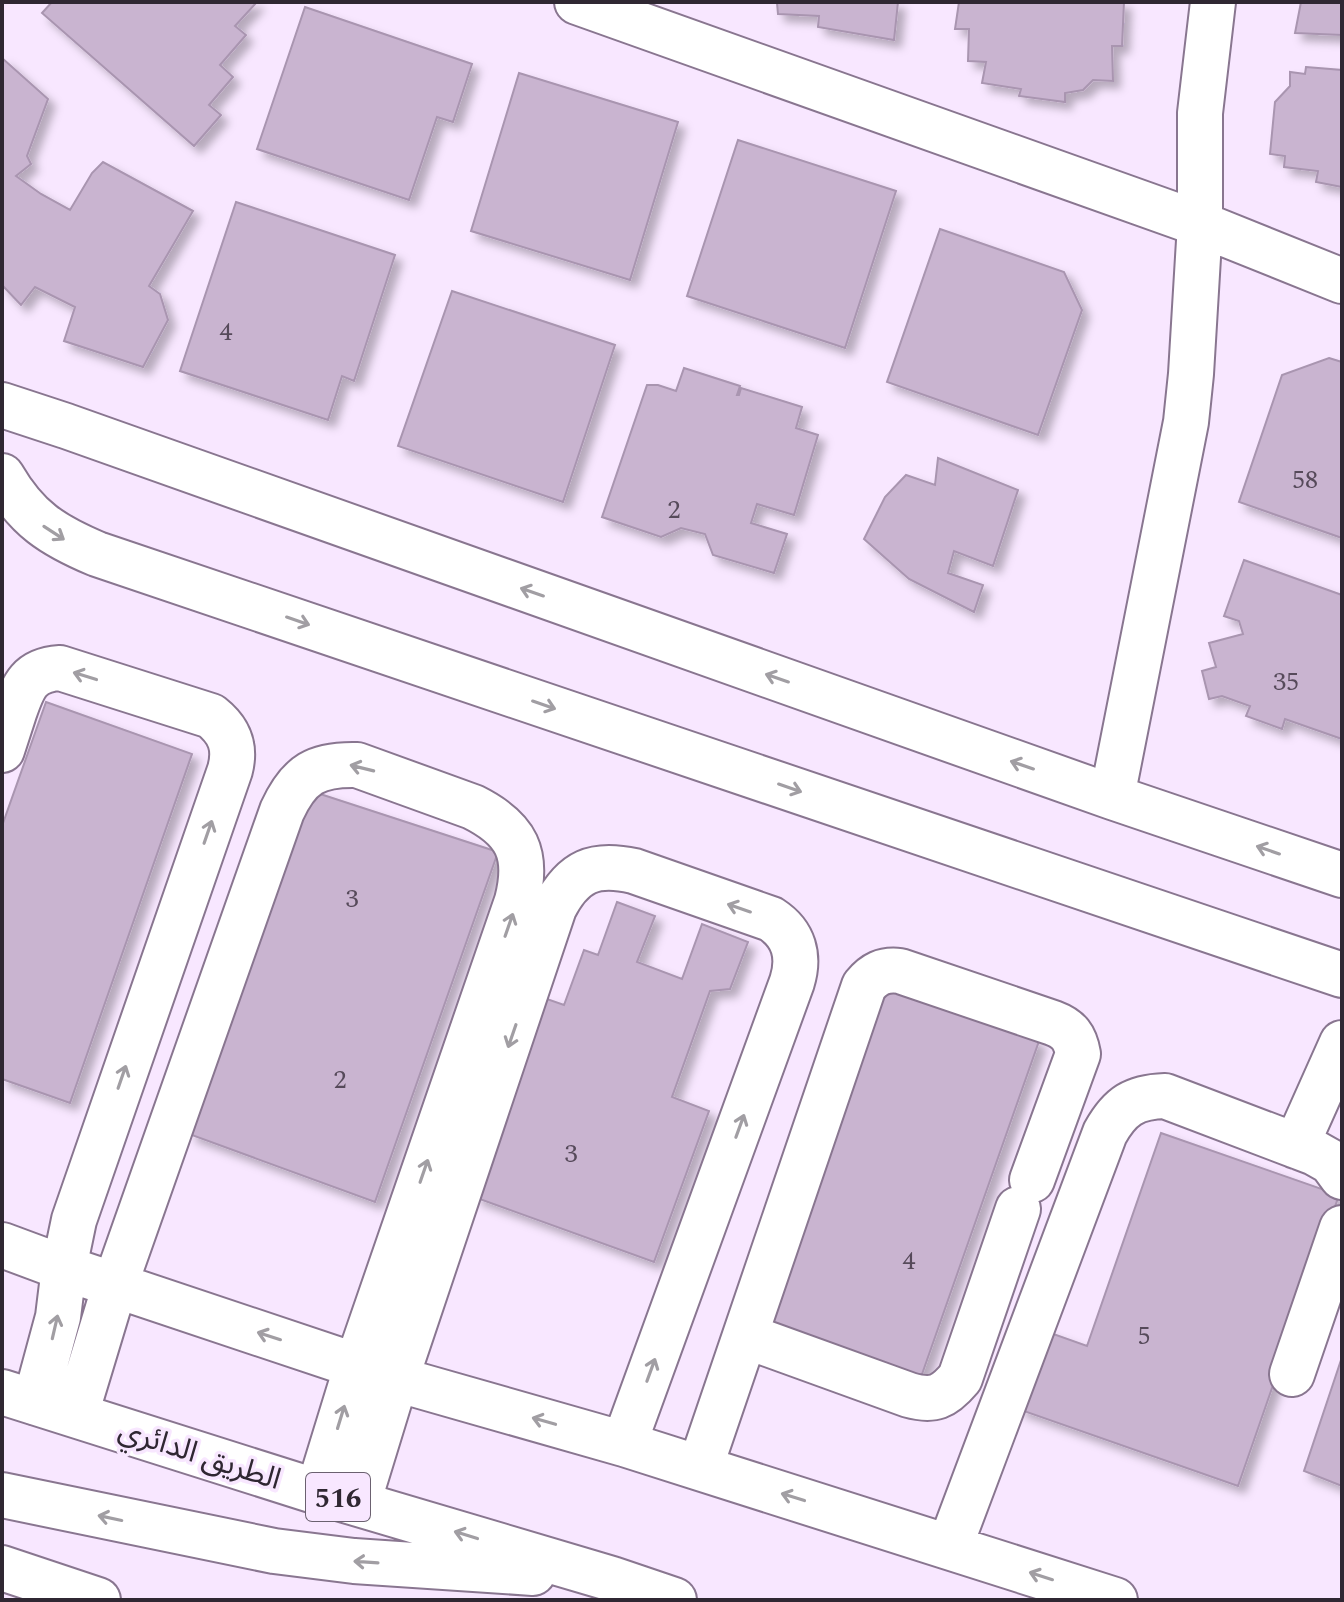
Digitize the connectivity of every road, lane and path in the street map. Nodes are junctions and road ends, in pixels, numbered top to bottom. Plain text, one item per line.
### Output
1 (577, 2) edge
2 (1213, 2) edge
3 (644, 13) edge
4 (1200, 224) junction
5 (1342, 281) edge
6 (2, 405) edge
7 (2, 476) edge
8 (2, 750) edge
9 (1112, 797) junction
10 (1342, 875) edge
11 (1342, 975) edge
12 (1342, 1043) edge
13 (1296, 1146) junction
14 (1342, 1177) edge
15 (1342, 1228) edge
16 (2, 1245) edge
17 (64, 1268) junction
18 (115, 1285) junction
19 (746, 1336) junction
20 (376, 1372) junction
21 (1292, 1374) dead end
22 (18, 1397) edge
23 (76, 1414) junction
24 (624, 1444) junction
25 (700, 1468) junction
26 (2, 1495) edge
27 (338, 1497) junction
28 (950, 1546) junction
29 (2, 1568) edge
30 (612, 1579) junction
31 (98, 1600) edge
32 (674, 1600) edge
33 (1115, 1600) edge

1 - 3 main road
2 - 4 main road
3 - 4 main road
4 - 5 main road
4 - 9 main road
9 -> 6 main road
7 -> 11 main road
17 -> 8 main road
10 -> 9 main road
12 - 13 main road
13 - 14 main road
13 - 28 main road
15 - 21 main road
16 - 17 main road
17 - 18 main road
22 -> 17 main road
20 -> 18 main road
20 -> 18 main road
18 - 23 main road
19 - 19 main road
19 - 25 main road
24 -> 20 main road
24 -> 20 main road
20 - 27 main road
22 - 23 main road, الطريق الدائري / 516
23 - 27 main road, الطريق الدائري / 516
24 - 25 main road
28 -> 25 main road
30 -> 26 main road, 516
30 -> 27 main road, الطريق الدائري / 516
33 -> 28 main road
29 - 31 main road
30 - 32 main road, الطريق الدائري / 516

